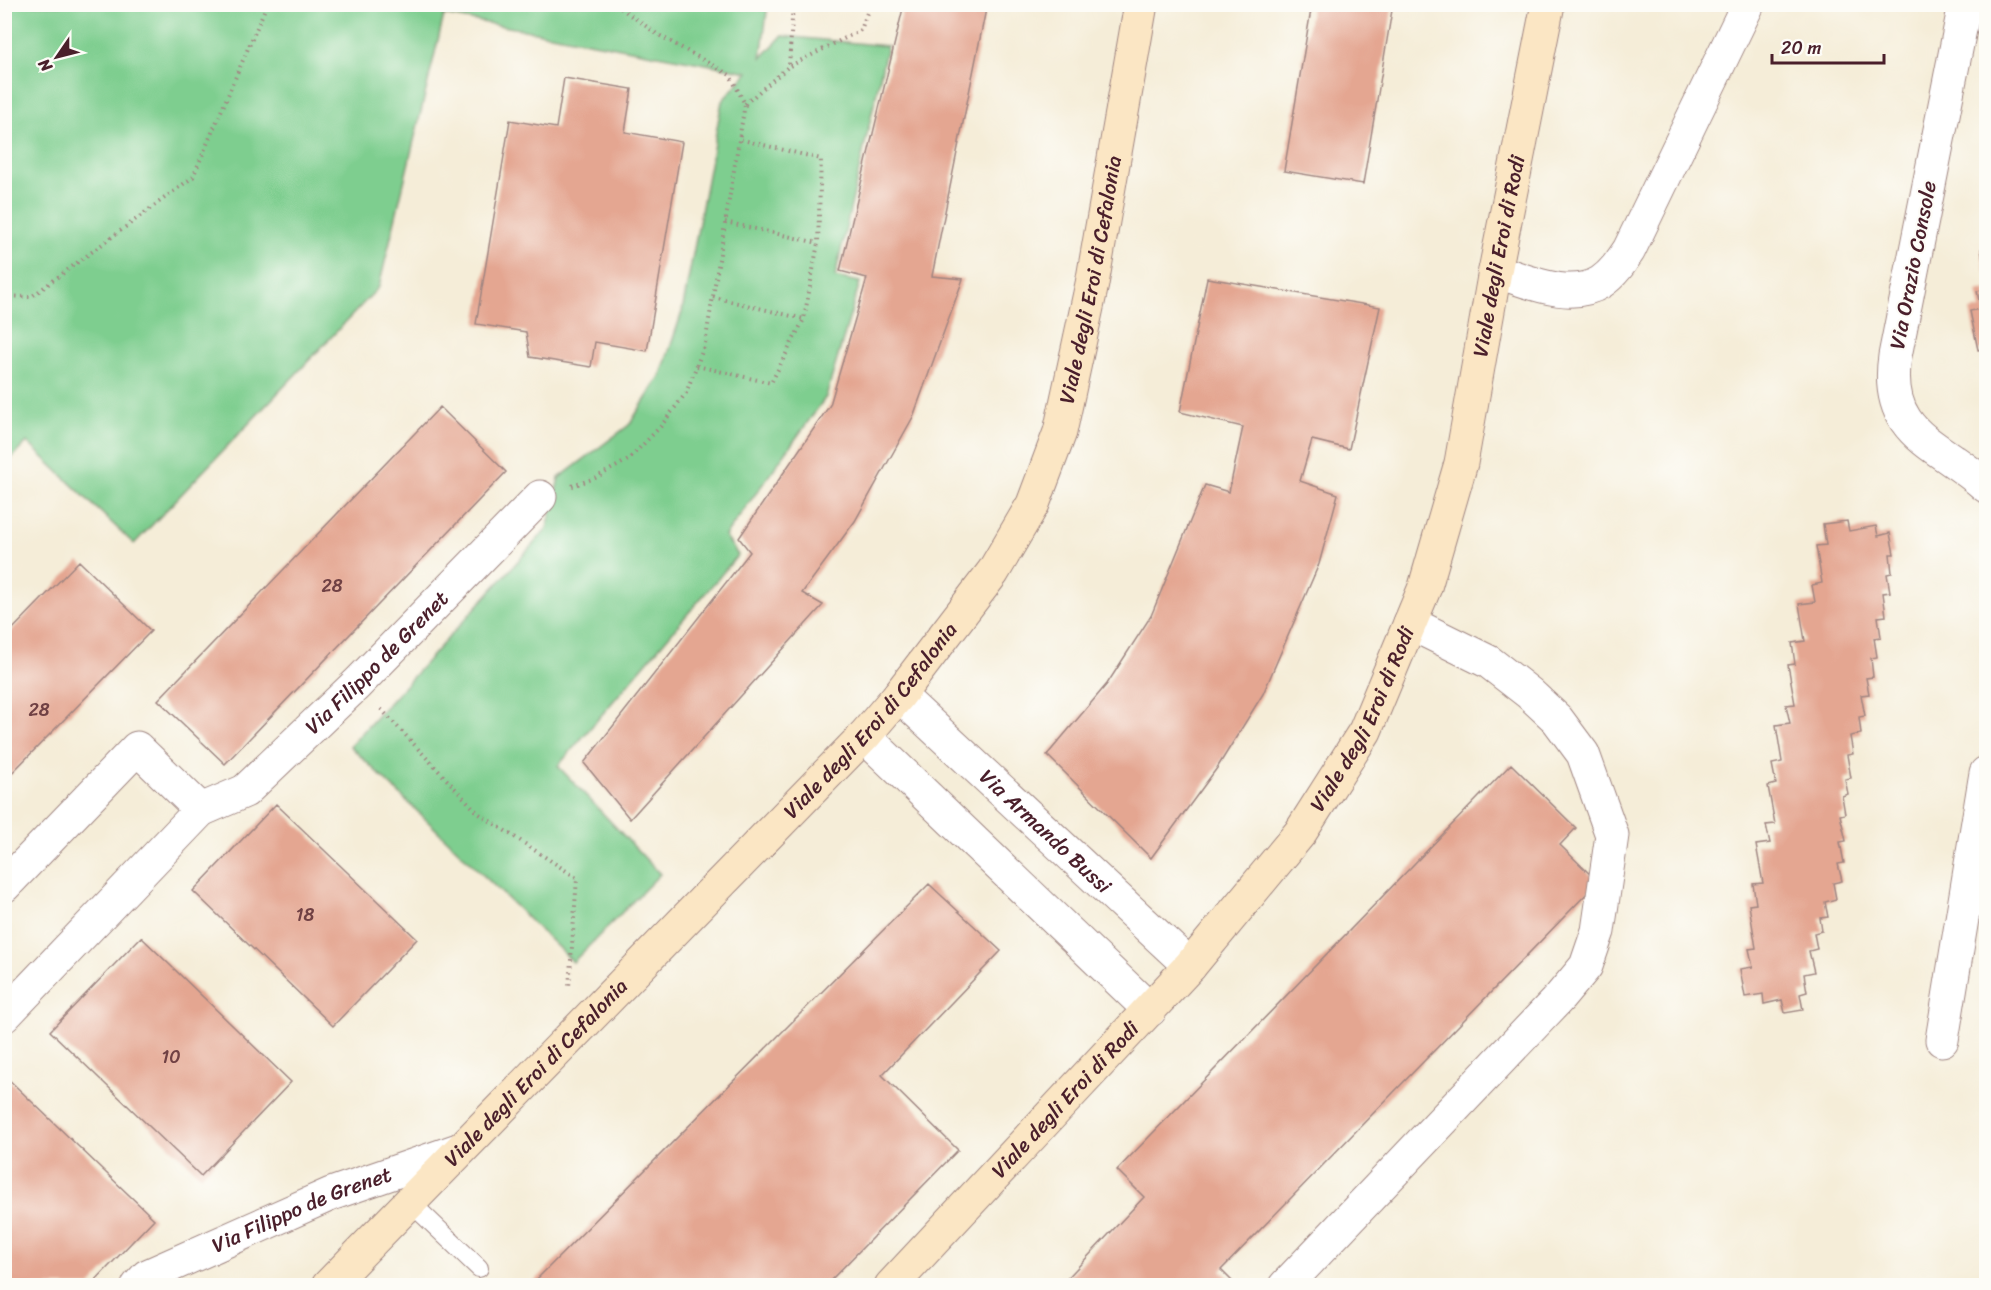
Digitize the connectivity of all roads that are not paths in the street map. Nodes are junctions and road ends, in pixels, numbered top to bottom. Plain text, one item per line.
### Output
1 (1142, 4) edge
2 (1548, 4) edge
3 (1748, 4) edge
4 (1965, 4) edge
5 (1495, 271) junction
6 (1986, 486) edge
7 (540, 497) road end
8 (1410, 623) junction
9 (899, 695) junction
10 (864, 736) junction
11 (1986, 773) edge
12 (201, 810) junction
13 (4, 886) edge
14 (1190, 966) junction
15 (1150, 1010) junction
16 (4, 1016) edge
17 (1942, 1040) dead end
18 (458, 1150) junction
19 (409, 1201) junction
20 (479, 1268) dead end
21 (142, 1281) edge
22 (182, 1286) edge
23 (328, 1286) edge
24 (891, 1286) edge
25 (1285, 1286) edge

1 - 9 main road, Viale degli Eroi di Cefalonia
2 - 5 main road, Viale degli Eroi di Rodi
3 - 5 street
4 - 6 street, Via Orazio Console
5 - 8 main road, Viale degli Eroi di Rodi
7 - 12 street, Via Filippo de Grenet
8 - 14 main road, Viale degli Eroi di Rodi
8 - 25 street
9 - 10 main road, Viale degli Eroi di Cefalonia
9 - 14 street, Via Armando Bussi
10 - 15 street
10 - 18 main road, Viale degli Eroi di Cefalonia
11 - 17 street
12 - 13 street
12 - 16 street, Via Filippo de Grenet
14 - 15 main road, Viale degli Eroi di Rodi
15 - 24 main road, Viale degli Eroi di Rodi
18 - 19 main road, Viale degli Eroi di Cefalonia
18 - 21 street, Via Filippo de Grenet
19 - 20 lane
19 - 23 main road, Viale degli Eroi di Cefalonia
21 - 22 street, Via Filippo de Grenet

